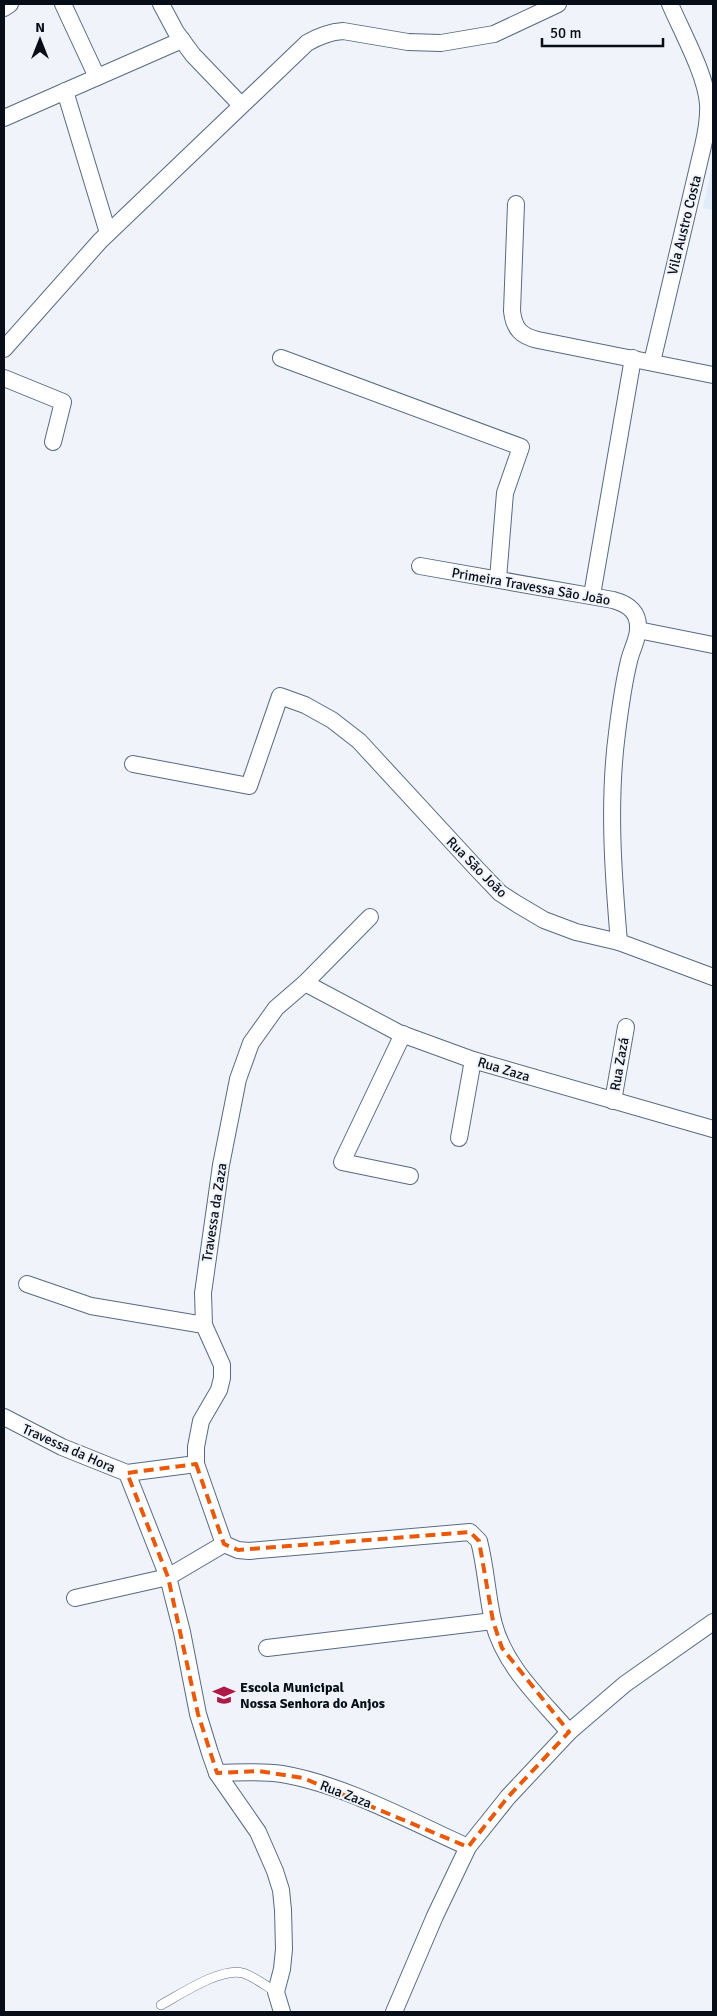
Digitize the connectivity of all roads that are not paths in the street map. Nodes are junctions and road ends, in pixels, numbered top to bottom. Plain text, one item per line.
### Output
1 (10, 4) edge
2 (63, 4) edge
3 (161, 4) edge
4 (558, 4) edge
5 (670, 4) edge
6 (4, 8) edge
7 (182, 40) junction
8 (97, 77) junction
9 (65, 91) junction
10 (242, 105) junction
11 (4, 118) edge
12 (516, 204) dead end
13 (108, 233) junction
14 (4, 349) edge
15 (281, 358) dead end
16 (633, 358) junction
17 (652, 362) junction
18 (713, 375) edge
19 (4, 378) edge
20 (53, 442) dead end
21 (420, 566) dead end
22 (498, 579) junction
23 (592, 595) junction
24 (638, 630) junction
25 (713, 645) edge
26 (134, 764) dead end
27 (370, 916) dead end
28 (619, 942) junction
29 (713, 977) edge
30 (305, 983) junction
31 (626, 1027) dead end
32 (403, 1034) junction
33 (473, 1060) junction
34 (613, 1100) junction
35 (713, 1129) edge
36 (459, 1138) dead end
37 (410, 1176) dead end
38 (27, 1284) dead end
39 (204, 1325) junction
40 (4, 1417) edge
41 (196, 1464) junction
42 (127, 1473) junction
43 (224, 1544) junction
44 (168, 1578) junction
45 (75, 1598) dead end
46 (493, 1621) junction
47 (713, 1622) edge
48 (267, 1648) dead end
49 (569, 1732) junction
50 (217, 1773) junction
51 (468, 1847) junction
52 (276, 1992) junction
53 (161, 2005) dead end
54 (282, 2012) edge
55 (394, 2012) edge

1 - 6 street
2 - 8 street
3 - 7 street
4 - 10 street
5 - 17 street, Vila Austro Costa
7 - 8 street
7 - 10 street
8 - 9 street
9 - 11 street
9 - 13 street
10 - 13 street
12 - 16 street
13 - 14 street
15 - 22 street
16 - 17 street
16 - 23 street
17 - 18 street
19 - 20 street
21 - 22 street, Primeira Travessa São João
22 - 23 street, Primeira Travessa São João
23 - 24 street, Primeira Travessa São João
24 - 25 street
24 - 28 street
26 - 28 street, Rua São João
27 - 30 street, Travessa da Zaza
28 - 29 street, Rua São João
30 - 32 street, Rua Zaza
30 - 39 street, Travessa da Zaza
31 - 34 street, Rua Zazá
32 - 33 street, Rua Zaza
32 - 37 street
33 - 34 street, Rua Zaza
33 - 36 street
34 - 35 street, Rua Zaza
38 - 39 street
39 - 41 street, Travessa da Zaza
40 - 42 street, Travessa da Hora
41 - 42 street, Travessa da Hora
41 - 43 street, Travessa da Zaza
42 - 44 street
43 - 44 street
43 - 46 street
44 - 45 street
44 - 50 street
46 - 48 street
46 - 49 street
47 - 49 street
49 - 51 street
50 - 51 street, Rua Zaza
50 - 52 street
51 - 55 street
52 - 53 lane
52 - 54 street

